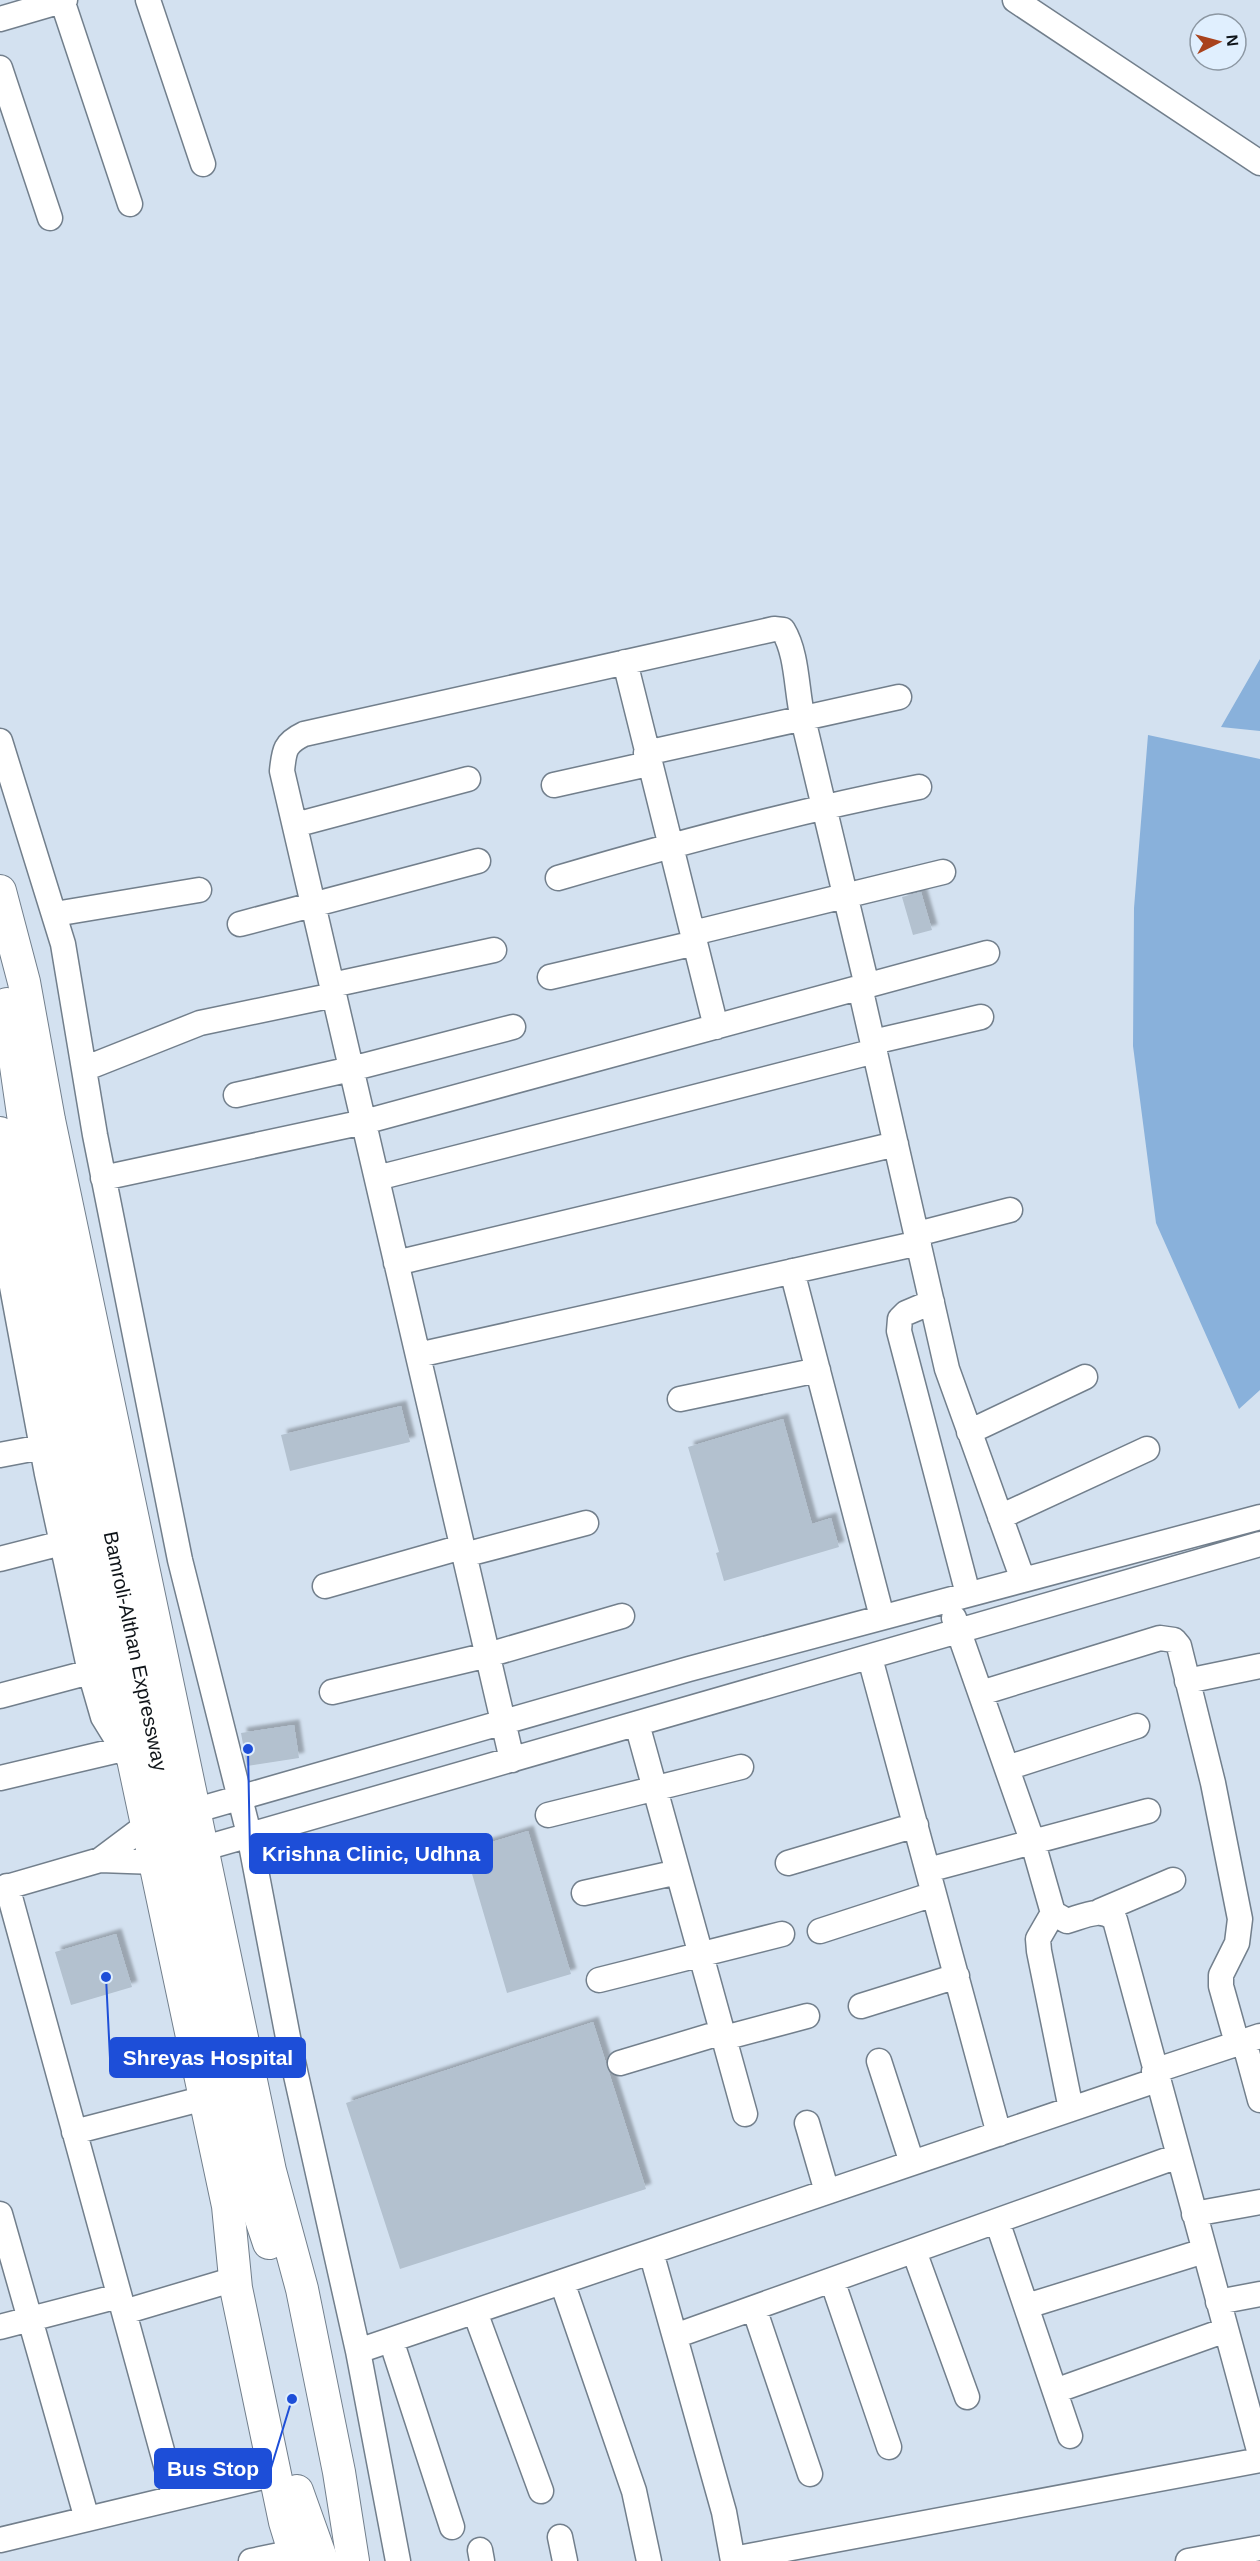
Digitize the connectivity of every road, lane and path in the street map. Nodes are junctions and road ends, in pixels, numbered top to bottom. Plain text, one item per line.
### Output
1 (63, 0) edge
2 (148, 0) edge
3 (1015, 0) edge
4 (0, 20) edge
5 (0, 68) edge
6 (1260, 163) edge
7 (203, 164) dead end
8 (130, 204) dead end
9 (50, 218) dead end
10 (625, 662) junction
11 (899, 697) dead end
12 (802, 717) junction
13 (0, 741) edge
14 (647, 758) junction
15 (468, 779) dead end
16 (554, 785) dead end
17 (919, 787) dead end
18 (826, 806) junction
19 (295, 825) junction
20 (671, 845) junction
21 (478, 861) dead end
22 (943, 872) dead end
23 (558, 878) dead end
24 (200, 890) dead end
25 (0, 891) edge
26 (846, 896) junction
27 (313, 905) junction
28 (55, 915) junction
29 (240, 924) dead end
30 (694, 938) junction
31 (494, 950) dead end
32 (987, 953) dead end
33 (0, 972) edge
34 (550, 977) dead end
35 (863, 986) junction
36 (333, 990) junction
37 (981, 1017) dead end
38 (513, 1027) dead end
39 (716, 1027) junction
40 (874, 1047) junction
41 (0, 1053) edge
42 (84, 1069) junction
43 (351, 1069) junction
44 (236, 1095) dead end
45 (364, 1122) junction
46 (13, 1130) edge
47 (896, 1144) junction
48 (377, 1178) junction
49 (103, 1179) junction
50 (1010, 1210) dead end
51 (1, 1228) edge
52 (918, 1239) junction
53 (396, 1263) junction
54 (792, 1271) junction
55 (932, 1302) junction
56 (418, 1355) junction
57 (818, 1370) junction
58 (1084, 1377) dead end
59 (680, 1398) dead end
60 (969, 1432) junction
61 (42, 1447) junction
62 (1148, 1449) dead end
63 (0, 1455) edge
64 (1000, 1517) junction
65 (1260, 1517) edge
66 (586, 1523) dead end
67 (62, 1543) junction
68 (1260, 1544) edge
69 (463, 1551) junction
70 (0, 1559) edge
71 (1023, 1580) junction
72 (325, 1586) dead end
73 (958, 1597) junction
74 (622, 1616) dead end
75 (882, 1617) junction
76 (960, 1632) junction
77 (488, 1655) junction
78 (870, 1658) junction
79 (1260, 1666) edge
80 (90, 1672) junction
81 (1187, 1681) junction
82 (332, 1692) dead end
83 (981, 1693) junction
84 (0, 1696) edge
85 (503, 1722) junction
86 (637, 1724) junction
87 (1137, 1726) dead end
88 (130, 1760) junction
89 (512, 1760) junction
90 (741, 1767) dead end
91 (1007, 1768) junction
92 (0, 1778) edge
93 (655, 1789) junction
94 (240, 1798) junction
95 (1148, 1810) dead end
96 (548, 1815) dead end
97 (172, 1817) junction
98 (916, 1825) junction
99 (249, 1834) junction
100 (1033, 1843) junction
101 (180, 1855) junction
102 (100, 1860) junction
103 (788, 1863) dead end
104 (928, 1870) junction
105 (678, 1872) junction
106 (1173, 1880) dead end
107 (4, 1887) edge
108 (584, 1893) dead end
109 (934, 1894) junction
110 (1100, 1911) junction
111 (1053, 1912) junction
112 (820, 1931) dead end
113 (782, 1934) dead end
114 (1260, 1937) edge
115 (1237, 1943) junction
116 (702, 1956) junction
117 (957, 1976) junction
118 (599, 1980) dead end
119 (861, 2007) dead end
120 (807, 2016) dead end
121 (723, 2035) junction
122 (1247, 2040) edge
123 (879, 2061) dead end
124 (620, 2063) dead end
125 (1156, 2076) junction
126 (205, 2098) junction
127 (1260, 2100) edge
128 (1071, 2109) junction
129 (745, 2114) dead end
130 (807, 2123) dead end
131 (74, 2133) junction
132 (999, 2134) junction
133 (1178, 2156) junction
134 (912, 2163) junction
135 (246, 2174) junction
136 (827, 2192) junction
137 (1260, 2202) edge
138 (0, 2214) edge
139 (1194, 2214) junction
140 (997, 2221) junction
141 (915, 2251) junction
142 (1204, 2251) junction
143 (651, 2252) junction
144 (235, 2280) junction
145 (832, 2280) junction
146 (562, 2282) junction
147 (1260, 2294) edge
148 (1218, 2302) junction
149 (121, 2304) junction
150 (1027, 2306) junction
151 (754, 2308) junction
152 (475, 2312) junction
153 (30, 2319) junction
154 (0, 2327) edge
155 (1226, 2330) junction
156 (675, 2337) junction
157 (391, 2340) junction
158 (358, 2351) junction
159 (1250, 2376) edge
160 (1055, 2391) junction
161 (967, 2397) dead end
162 (1070, 2436) dead end
163 (889, 2447) dead end
164 (1260, 2454) edge
165 (1260, 2460) edge
166 (275, 2474) junction
167 (810, 2474) dead end
168 (542, 2491) dead end
169 (175, 2498) junction
170 (87, 2519) junction
171 (452, 2527) dead end
172 (560, 2537) dead end
173 (0, 2540) edge
174 (1260, 2548) edge
175 (304, 2558) edge
176 (733, 2560) edge
177 (251, 2561) edge
178 (331, 2561) edge
179 (353, 2561) edge
180 (398, 2561) edge
181 (565, 2561) edge
182 (649, 2561) edge
183 (1188, 2561) edge

1 - 4 street
1 - 8 street
2 - 7 street
3 - 6 street
5 - 9 street
10 - 12 street
10 - 14 street
10 - 19 street
11 - 12 street
12 - 14 street
12 - 18 street
13 - 28 street
14 - 16 street
14 - 20 street
15 - 19 street
17 - 18 street
18 - 20 street
18 - 26 street
19 - 27 street
20 - 23 street
20 - 30 street
21 - 27 street
22 - 26 street
24 - 28 street
25 - 97 main road
26 - 30 street
26 - 35 street
27 - 29 street
27 - 36 street
28 - 42 street
30 - 34 street
30 - 39 street
31 - 36 street
32 - 35 street
33 - 46 main road
35 - 39 street
35 - 40 street
36 - 42 street
36 - 43 street
37 - 40 street
38 - 43 street
39 - 45 street
40 - 47 street
40 - 48 street
41 - 46 main road
42 - 49 street
43 - 44 street
43 - 45 street
45 - 48 street
45 - 49 street
46 - 88 main road
46 - 97 main road, Bamroli-Althan Expressway
47 - 52 street
47 - 53 street
48 - 53 street
49 - 94 street
50 - 52 street
51 - 61 street
52 - 54 street
52 - 55 street
53 - 56 street
54 - 56 street
54 - 57 street
55 - 60 street
55 - 73 street
56 - 69 street
57 - 59 street
57 - 75 street
58 - 60 street
60 - 64 street
61 - 63 street
61 - 67 street
62 - 64 street
64 - 71 street
65 - 71 street
66 - 69 street
67 - 70 street
67 - 80 street
68 - 76 street
69 - 72 street
69 - 77 street
71 - 73 street
73 - 75 street
73 - 76 street
74 - 77 street
75 - 85 street
76 - 78 street
76 - 83 street
77 - 82 street
77 - 85 street
78 - 86 street
78 - 98 street
79 - 81 street
80 - 84 street
80 - 88 street
81 - 83 street
81 - 115 street
83 - 91 street
85 - 89 street
85 - 94 street
86 - 89 street
86 - 93 street
87 - 91 street
88 - 92 street
88 - 97 main road
89 - 99 street
90 - 93 street
91 - 100 street
93 - 96 street
93 - 105 street
94 - 97 street
94 - 99 street
95 - 100 street
97 - 101 main road
97 - 101 main road
97 - 102 street
98 - 103 street
98 - 104 street
99 - 101 street
99 - 158 street
100 - 104 street
100 - 111 street
101 - 102 street
101 - 126 main road
101 - 135 main road
101 - 179 main road
102 - 107 street
104 - 109 street
105 - 108 street
105 - 116 street
106 - 110 street
107 - 131 street
109 - 112 street
109 - 117 street
110 - 111 street
110 - 125 street
111 - 128 street
113 - 116 street
114 - 115 street
115 - 122 street
116 - 118 street
116 - 121 street
117 - 119 street
117 - 132 street
120 - 121 street
121 - 124 street
121 - 129 street
122 - 125 street
122 - 127 street
123 - 134 street
125 - 128 street
125 - 133 street
126 - 131 street
126 - 144 main road
128 - 132 street
130 - 136 street
131 - 149 street
132 - 134 street
133 - 139 street
133 - 140 street
134 - 136 street
135 - 175 main road
135 - 178 main road
136 - 143 street
137 - 139 street
138 - 153 street
139 - 142 street
140 - 141 street
140 - 150 street
141 - 145 street
141 - 161 street
142 - 148 street
142 - 150 street
143 - 146 street
143 - 156 street
144 - 149 street
144 - 166 main road
145 - 151 street
145 - 163 street
146 - 152 street
146 - 182 street
147 - 148 street
148 - 155 street
149 - 153 street
149 - 169 street
150 - 160 street
151 - 156 street
151 - 167 street
152 - 157 street
152 - 168 street
153 - 154 street
153 - 170 street
155 - 159 street
155 - 160 street
156 - 176 street
157 - 158 street
157 - 171 street
158 - 180 street
159 - 164 street
160 - 162 street
165 - 176 street
166 - 169 street
166 - 175 main road
169 - 170 street
170 - 173 street
172 - 181 street
174 - 183 street
175 - 177 street

